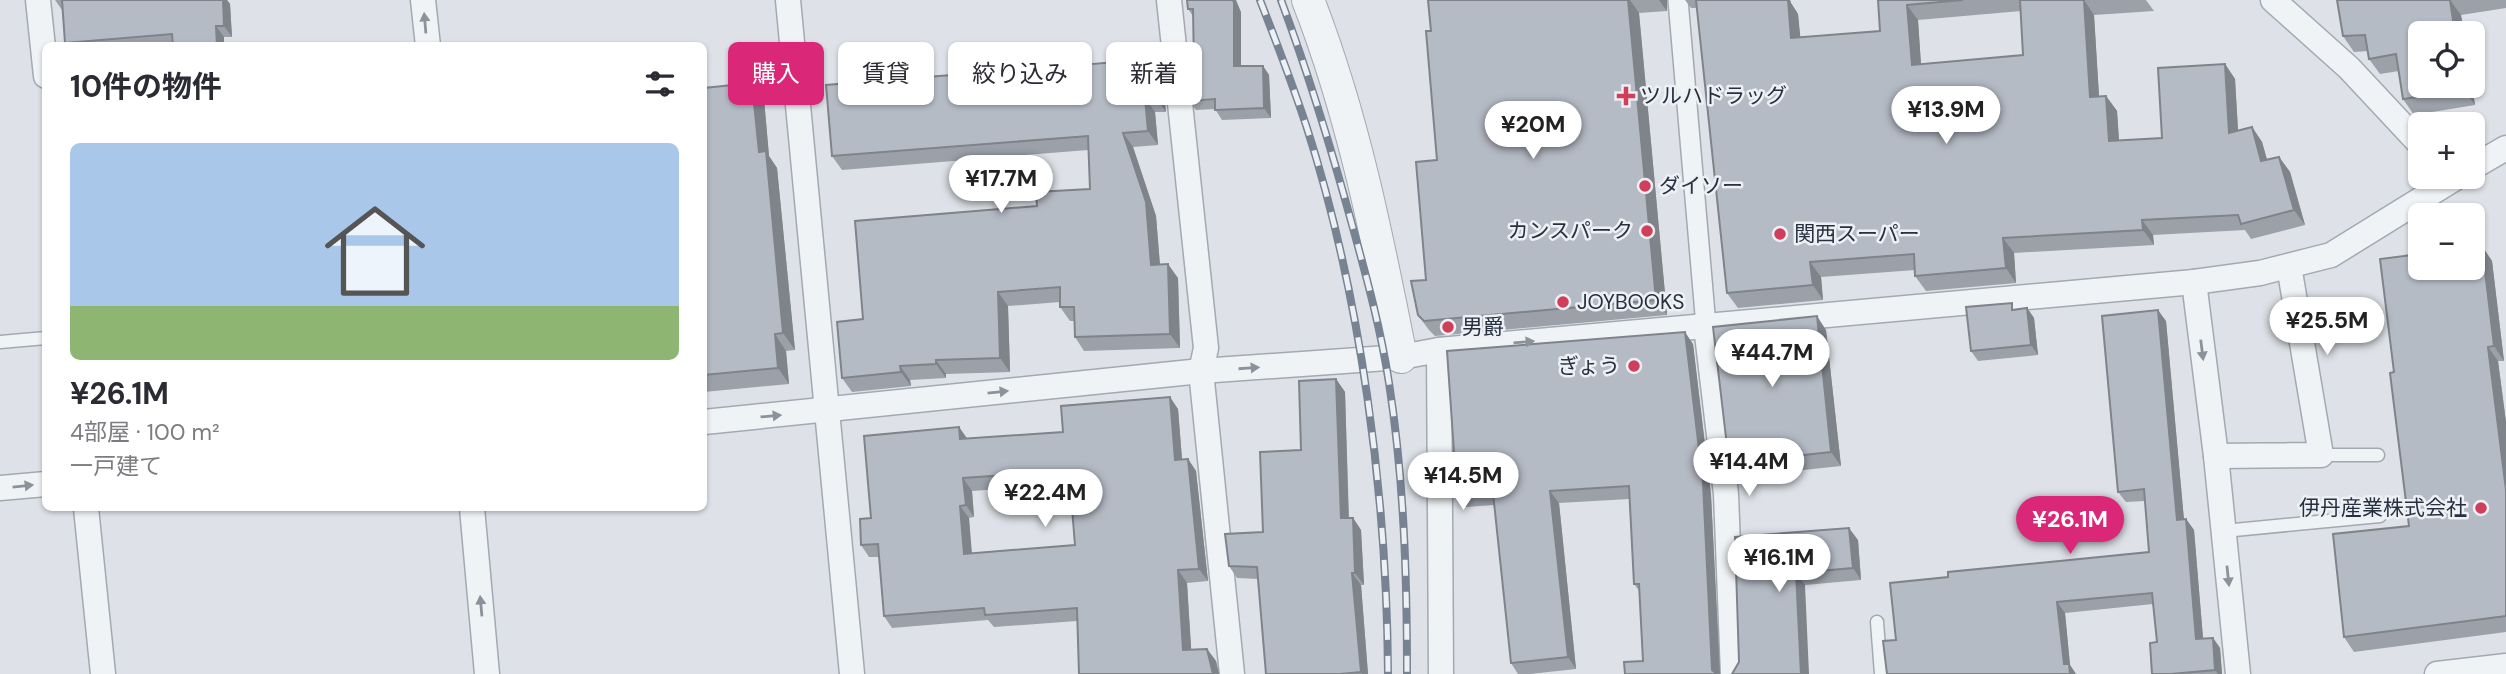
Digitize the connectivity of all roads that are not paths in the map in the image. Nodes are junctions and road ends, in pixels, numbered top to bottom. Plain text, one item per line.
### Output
1 (38, 0) edge
2 (423, 0) edge
3 (788, 0) edge
4 (1169, 0) edge
5 (1308, 0) edge
6 (1678, 0) edge
7 (2273, 0) edge
8 (42, 42) edge
9 (428, 42) edge
10 (2408, 131) edge
11 (2506, 148) edge
12 (2485, 160) edge
13 (2436, 189) edge
14 (2289, 266) junction
15 (2194, 282) junction
16 (1706, 326) junction
17 (42, 338) edge
18 (0, 342) edge
19 (1439, 350) junction
20 (1401, 357) junction
21 (1201, 371) junction
22 (826, 410) junction
23 (707, 422) edge
24 (2321, 455) junction
25 (2378, 455) dead end
26 (2216, 456) junction
27 (42, 484) edge
28 (0, 488) edge
29 (86, 511) edge
30 (472, 511) edge
31 (2380, 516) dead end
32 (2224, 531) junction
33 (1877, 622) dead end
34 (2506, 666) edge
35 (103, 674) edge
36 (487, 674) edge
37 (852, 674) edge
38 (1232, 674) edge
39 (1441, 674) edge
40 (1733, 674) edge
41 (1881, 674) edge
42 (2238, 674) edge
43 (2437, 674) edge

1 - 8 street
9 -> 2 street
3 - 22 street
4 - 21 street
5 - 20 street
6 - 16 street
7 - 10 street
11 - 12 street
13 - 14 street
14 - 15 street
14 - 24 street
15 - 16 street
15 -> 26 street
19 -> 16 street
16 - 40 street
17 - 18 lane
19 - 20 street
19 - 39 street
21 -> 20 street
22 -> 21 street
21 - 38 street
23 -> 22 street
22 - 37 street
24 - 25 lane
24 - 26 street
26 - 32 street
28 -> 27 street
29 - 35 street
36 -> 30 street
31 - 32 lane
32 -> 42 street
33 - 41 lane
34 - 43 street

